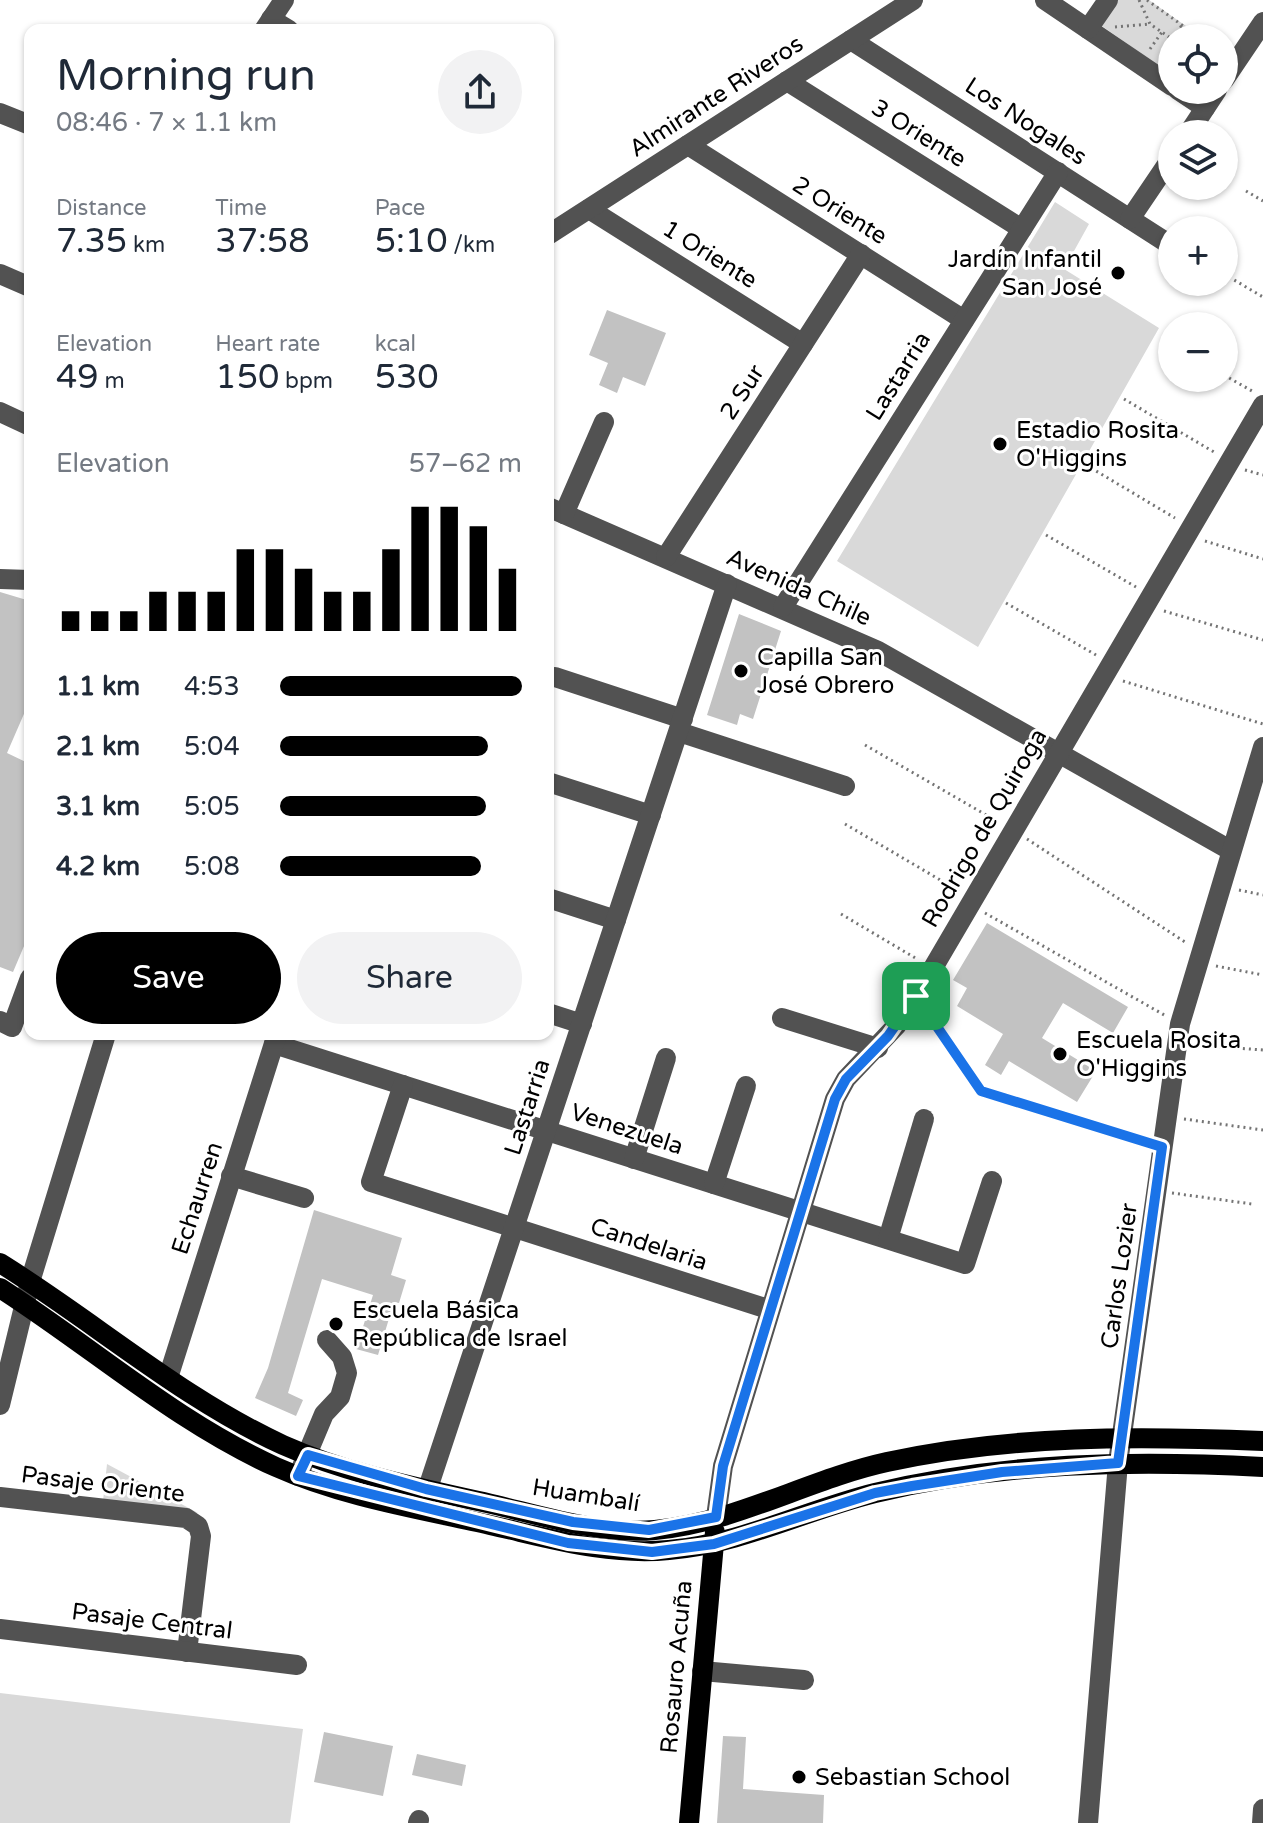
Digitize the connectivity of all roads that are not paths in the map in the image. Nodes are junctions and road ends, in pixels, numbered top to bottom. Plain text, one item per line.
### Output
1 (284, 0) edge
2 (913, 0) edge
3 (1045, 0) edge
4 (1108, 0) edge
5 (1263, 22) edge
6 (268, 24) edge
7 (1088, 29) junction
8 (851, 40) junction
9 (1238, 59) edge
10 (1158, 76) edge
11 (787, 81) junction
12 (1199, 104) edge
13 (1208, 104) edge
14 (1205, 108) junction
15 (0, 113) edge
16 (1197, 120) edge
17 (24, 123) edge
18 (688, 145) junction
19 (1058, 172) junction
20 (1158, 178) edge
21 (589, 209) junction
22 (1130, 219) junction
23 (1022, 229) junction
24 (554, 231) edge
25 (1158, 237) edge
26 (861, 254) junction
27 (0, 274) edge
28 (24, 284) edge
29 (964, 320) junction
30 (803, 344) junction
31 (1263, 405) edge
32 (0, 412) edge
33 (604, 422) dead end
34 (24, 423) edge
35 (556, 511) edge
36 (666, 557) junction
37 (0, 579) edge
38 (24, 580) edge
39 (727, 584) junction
40 (783, 607) junction
41 (555, 677) dead end
42 (681, 725) junction
43 (1263, 747) edge
44 (1057, 754) junction
45 (554, 784) edge
46 (845, 786) dead end
47 (651, 815) junction
48 (1230, 850) junction
49 (554, 900) edge
50 (616, 920) junction
51 (24, 994) edge
52 (554, 1015) edge
53 (782, 1018) dead end
54 (0, 1021) edge
55 (582, 1024) junction
56 (102, 1040) edge
57 (275, 1040) edge
58 (278, 1040) edge
59 (878, 1048) junction
60 (666, 1058) dead end
61 (403, 1085) junction
62 (746, 1086) dead end
63 (924, 1119) dead end
64 (546, 1131) junction
65 (634, 1159) junction
66 (231, 1176) junction
67 (992, 1181) dead end
68 (714, 1184) junction
69 (304, 1198) dead end
70 (799, 1211) junction
71 (514, 1228) junction
72 (888, 1239) junction
73 (0, 1263) edge
74 (30, 1282) junction
75 (0, 1288) edge
76 (24, 1303) junction
77 (768, 1309) junction
78 (327, 1340) dead end
79 (168, 1378) junction
80 (0, 1405) edge
81 (1121, 1438) junction
82 (1263, 1441) edge
83 (308, 1455) junction
84 (1118, 1463) junction
85 (1263, 1467) edge
86 (298, 1476) junction
87 (0, 1497) edge
88 (424, 1499) junction
89 (716, 1517) junction
90 (714, 1544) junction
91 (0, 1629) edge
92 (187, 1652) junction
93 (297, 1665) dead end
94 (702, 1671) junction
95 (804, 1680) dead end
96 (1263, 1809) edge
97 (689, 1823) edge
98 (1088, 1823) edge
99 (1262, 1823) edge

1 - 6 street
2 - 8 street, Almirante Riveros
3 - 7 street
4 - 7 street
5 - 9 street
7 - 10 street
8 - 11 street, Almirante Riveros
8 - 19 street, Los Nogales
11 - 18 street, Almirante Riveros
11 - 23 street, 3 Oriente
12 - 14 street
13 - 14 street
14 - 16 street
15 - 17 street
18 - 21 street, Almirante Riveros
18 - 26 street, 2 Oriente
19 - 22 street, Los Nogales
19 - 23 street, Lastarria
20 - 22 street
21 - 24 street, Almirante Riveros
21 - 30 street, 1 Oriente
22 - 25 street, Los Nogales
23 - 29 street, Lastarria
26 - 29 street, 2 Oriente
26 - 30 street, 2 Sur
27 - 28 street
29 - 40 street, Lastarria
30 - 36 street, 2 Sur
31 - 44 street, Rodrigo de Quiroga
32 - 34 street
33 - 35 street
35 - 36 street, Avenida Chile
36 - 39 street, Avenida Chile
37 - 38 street
39 - 40 street, Avenida Chile
39 - 42 street, Lastarria
40 - 44 street, Avenida Chile
41 - 42 street
42 - 46 street
42 - 47 street, Lastarria
43 - 48 street, Carlos Lozier
44 - 48 street, Avenida Chile
44 - 59 street, Rodrigo de Quiroga
45 - 47 street
47 - 50 street, Lastarria
48 - 81 street, Carlos Lozier
49 - 50 street
50 - 55 street, Lastarria
51 - 54 street
52 - 55 street
53 - 59 street
55 - 64 street, Lastarria
56 - 74 street
57 - 66 street, Echaurren
58 - 61 street, Venezuela
59 - 70 street, Rodrigo de Quiroga
60 - 65 street
61 - 64 street, Venezuela
61 - 71 street, Candelaria
62 - 68 street
63 - 72 street
64 - 65 street, Venezuela
64 - 71 street, Lastarria
65 - 68 street, Venezuela
66 - 69 street
66 - 79 street, Echaurren
67 - 72 street, Venezuela
68 - 70 street, Venezuela
70 - 72 street, Venezuela
70 - 77 street, Rodrigo de Quiroga
71 - 77 street, Candelaria
71 - 88 street, Lastarria
73 - 74 main road, Huambalí
74 - 76 street
74 - 79 main road, Huambalí
75 - 76 main road, Huambalí
76 - 80 street
76 - 86 main road, Huambalí
77 - 89 street, Rodrigo de Quiroga
78 - 83 street
79 - 83 main road, Huambalí
81 - 82 main road, Huambalí
81 - 84 street, Carlos Lozier
81 - 89 main road, Huambalí
83 - 86 street
83 - 88 main road, Huambalí
84 - 85 main road, Huambalí
84 - 90 main road, Huambalí
84 - 98 street, Carlos Lozier
86 - 88 main road, Huambalí
87 - 92 street, Pasaje Oriente
88 - 89 main road, Huambalí
88 - 90 main road, Huambalí
89 - 90 main road, Rosauro Acuña
90 - 94 main road, Rosauro Acuña
91 - 92 street, Pasaje Central
92 - 93 street, Pasaje Central
94 - 95 street
94 - 97 main road, Rosauro Acuña
96 - 99 street

